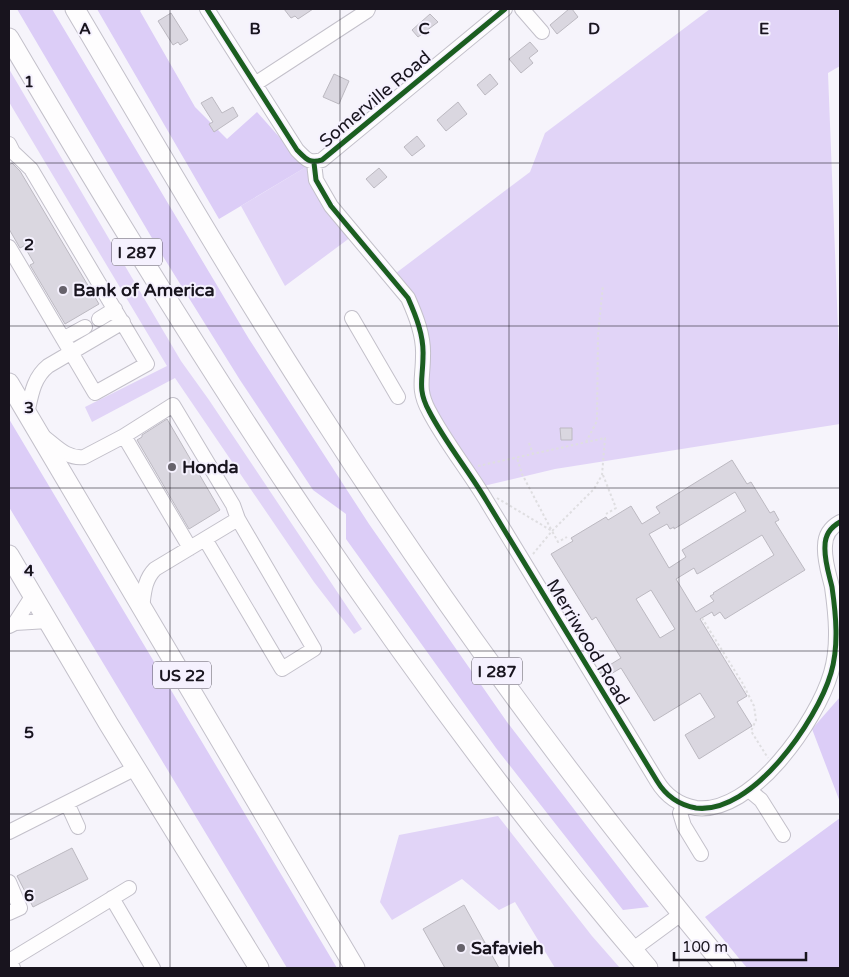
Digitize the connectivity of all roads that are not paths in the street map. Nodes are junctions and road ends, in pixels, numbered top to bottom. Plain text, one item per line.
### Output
1 (75, 9) edge
2 (207, 9) edge
3 (368, 9) edge
4 (505, 9) edge
5 (522, 9) edge
6 (542, 32) dead end
7 (9, 38) edge
8 (256, 84) junction
9 (10, 150) edge
10 (314, 163) junction
11 (9, 247) edge
12 (14, 266) edge
13 (115, 308) junction
14 (352, 318) dead end
15 (99, 319) dead end
16 (123, 322) junction
17 (85, 327) dead end
18 (63, 340) junction
19 (71, 353) junction
20 (9, 383) edge
21 (398, 397) dead end
22 (27, 414) junction
23 (39, 433) junction
24 (124, 436) junction
25 (238, 519) junction
26 (840, 522) edge
27 (205, 539) junction
28 (190, 548) junction
29 (9, 555) edge
30 (33, 595) junction
31 (142, 608) junction
32 (48, 621) junction
33 (12, 625) edge
34 (136, 768) junction
35 (749, 790) junction
36 (67, 803) junction
37 (684, 805) junction
38 (78, 827) dead end
39 (9, 832) edge
40 (783, 835) dead end
41 (701, 854) dead end
42 (9, 882) edge
43 (129, 888) dead end
44 (112, 898) junction
45 (9, 913) edge
46 (681, 914) junction
47 (632, 950) junction
48 (14, 968) edge
49 (153, 968) edge
50 (259, 968) edge
51 (355, 968) edge
52 (648, 968) edge
53 (726, 968) edge

1 - 46 highway, I 287
2 - 8 street, Somerville Road
3 - 8 street
4 - 10 street, Somerville Road
5 - 6 street
7 - 47 highway, I 287
8 - 10 street, Somerville Road
9 - 13 street
10 - 37 street, Merriwood Road
11 - 12 street
12 - 18 street
13 - 15 street
13 - 16 street
14 - 21 street
16 - 19 street
16 - 19 street
17 - 18 street
18 - 19 street
19 - 22 street
20 - 22 highway, US 22
22 - 23 highway, US 22
23 - 24 street
23 - 31 highway, US 22
24 - 25 street
24 - 28 street
25 - 27 street
25 - 27 street
26 - 35 street, Merriwood Road
27 - 28 street
28 - 31 street
29 - 30 highway
30 - 32 highway
30 - 33 street
31 - 51 highway, US 22
32 - 33 street
32 - 34 highway
34 - 36 street
34 - 50 highway
35 - 37 street, Merriwood Road
35 - 40 street
36 - 38 street
36 - 39 street
37 - 41 street
42 - 45 street
43 - 44 street
44 - 48 street
44 - 49 street
46 - 47 street
46 - 53 highway, I 287
47 - 52 highway, I 287

